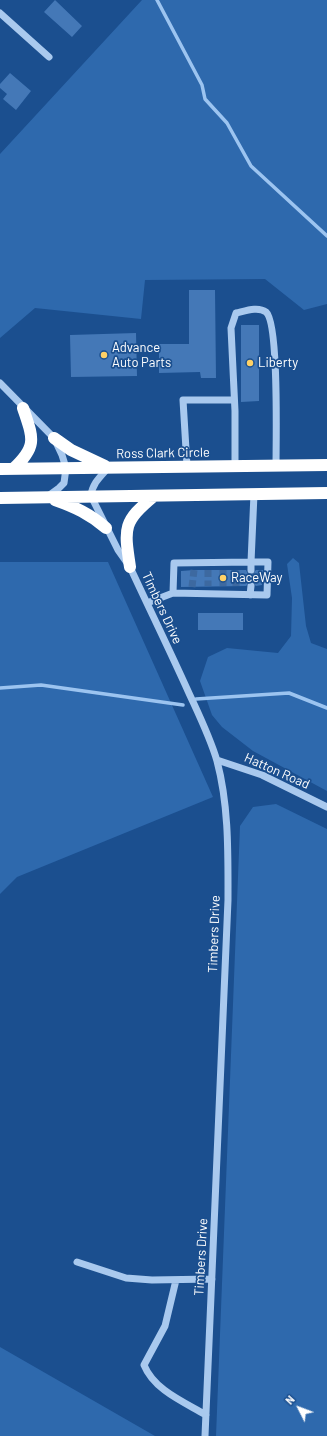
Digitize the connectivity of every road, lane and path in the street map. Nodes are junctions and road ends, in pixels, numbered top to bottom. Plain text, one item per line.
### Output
1 (0, 13) edge
2 (49, 57) dead end
3 (0, 383) edge
4 (234, 400) junction
5 (23, 408) junction
6 (54, 438) junction
7 (327, 465) edge
8 (188, 466) junction
9 (235, 466) junction
10 (276, 466) junction
11 (66, 468) junction
12 (108, 468) junction
13 (0, 469) edge
14 (13, 469) junction
15 (327, 493) edge
16 (254, 494) junction
17 (91, 496) junction
18 (154, 496) junction
19 (47, 497) junction
20 (0, 498) edge
21 (106, 528) junction
22 (222, 562) junction
23 (236, 562) junction
24 (251, 562) junction
25 (130, 566) junction
26 (222, 570) tunnel mouth
27 (236, 570) tunnel mouth
28 (251, 570) tunnel mouth
29 (236, 586) tunnel mouth
30 (251, 586) tunnel mouth
31 (173, 593) junction
32 (236, 594) junction
33 (250, 595) junction
34 (147, 603) junction
35 (217, 760) junction
36 (327, 807) edge
37 (77, 1262) dead end
38 (212, 1279) junction
39 (176, 1280) junction
40 (206, 1415) junction
41 (205, 1436) edge

1 - 2 street
3 - 5 street
4 - 8 street
4 - 9 street
4 - 10 street
5 - 6 street
5 - 14 highway
6 - 11 street
6 - 12 highway
7 - 10 highway, Ross Clark Circle
8 - 9 highway, Ross Clark Circle
8 - 12 highway, Ross Clark Circle
9 - 10 highway, Ross Clark Circle
11 - 12 highway, Ross Clark Circle
11 - 14 highway, Ross Clark Circle
11 - 19 street
12 - 17 street
13 - 14 highway, Ross Clark Circle
15 - 16 highway
16 - 18 highway
16 - 24 street
17 - 18 highway
17 - 19 highway
17 - 21 street, Timbers Drive
18 - 25 highway
19 - 20 highway
19 - 21 highway
21 - 25 street, Timbers Drive
22 - 23 street
22 - 26 street
22 - 31 street
23 - 24 street
23 - 27 street
24 - 28 street
24 - 33 street
25 - 34 street, Timbers Drive
29 - 32 street
30 - 33 street
31 - 32 street
31 - 34 street
32 - 33 street
34 - 35 street, Timbers Drive
35 - 36 street, Hatton Road
35 - 38 street, Timbers Drive
37 - 39 street
38 - 39 street
38 - 40 street, Timbers Drive
39 - 40 street
40 - 41 street, Timbers Drive

